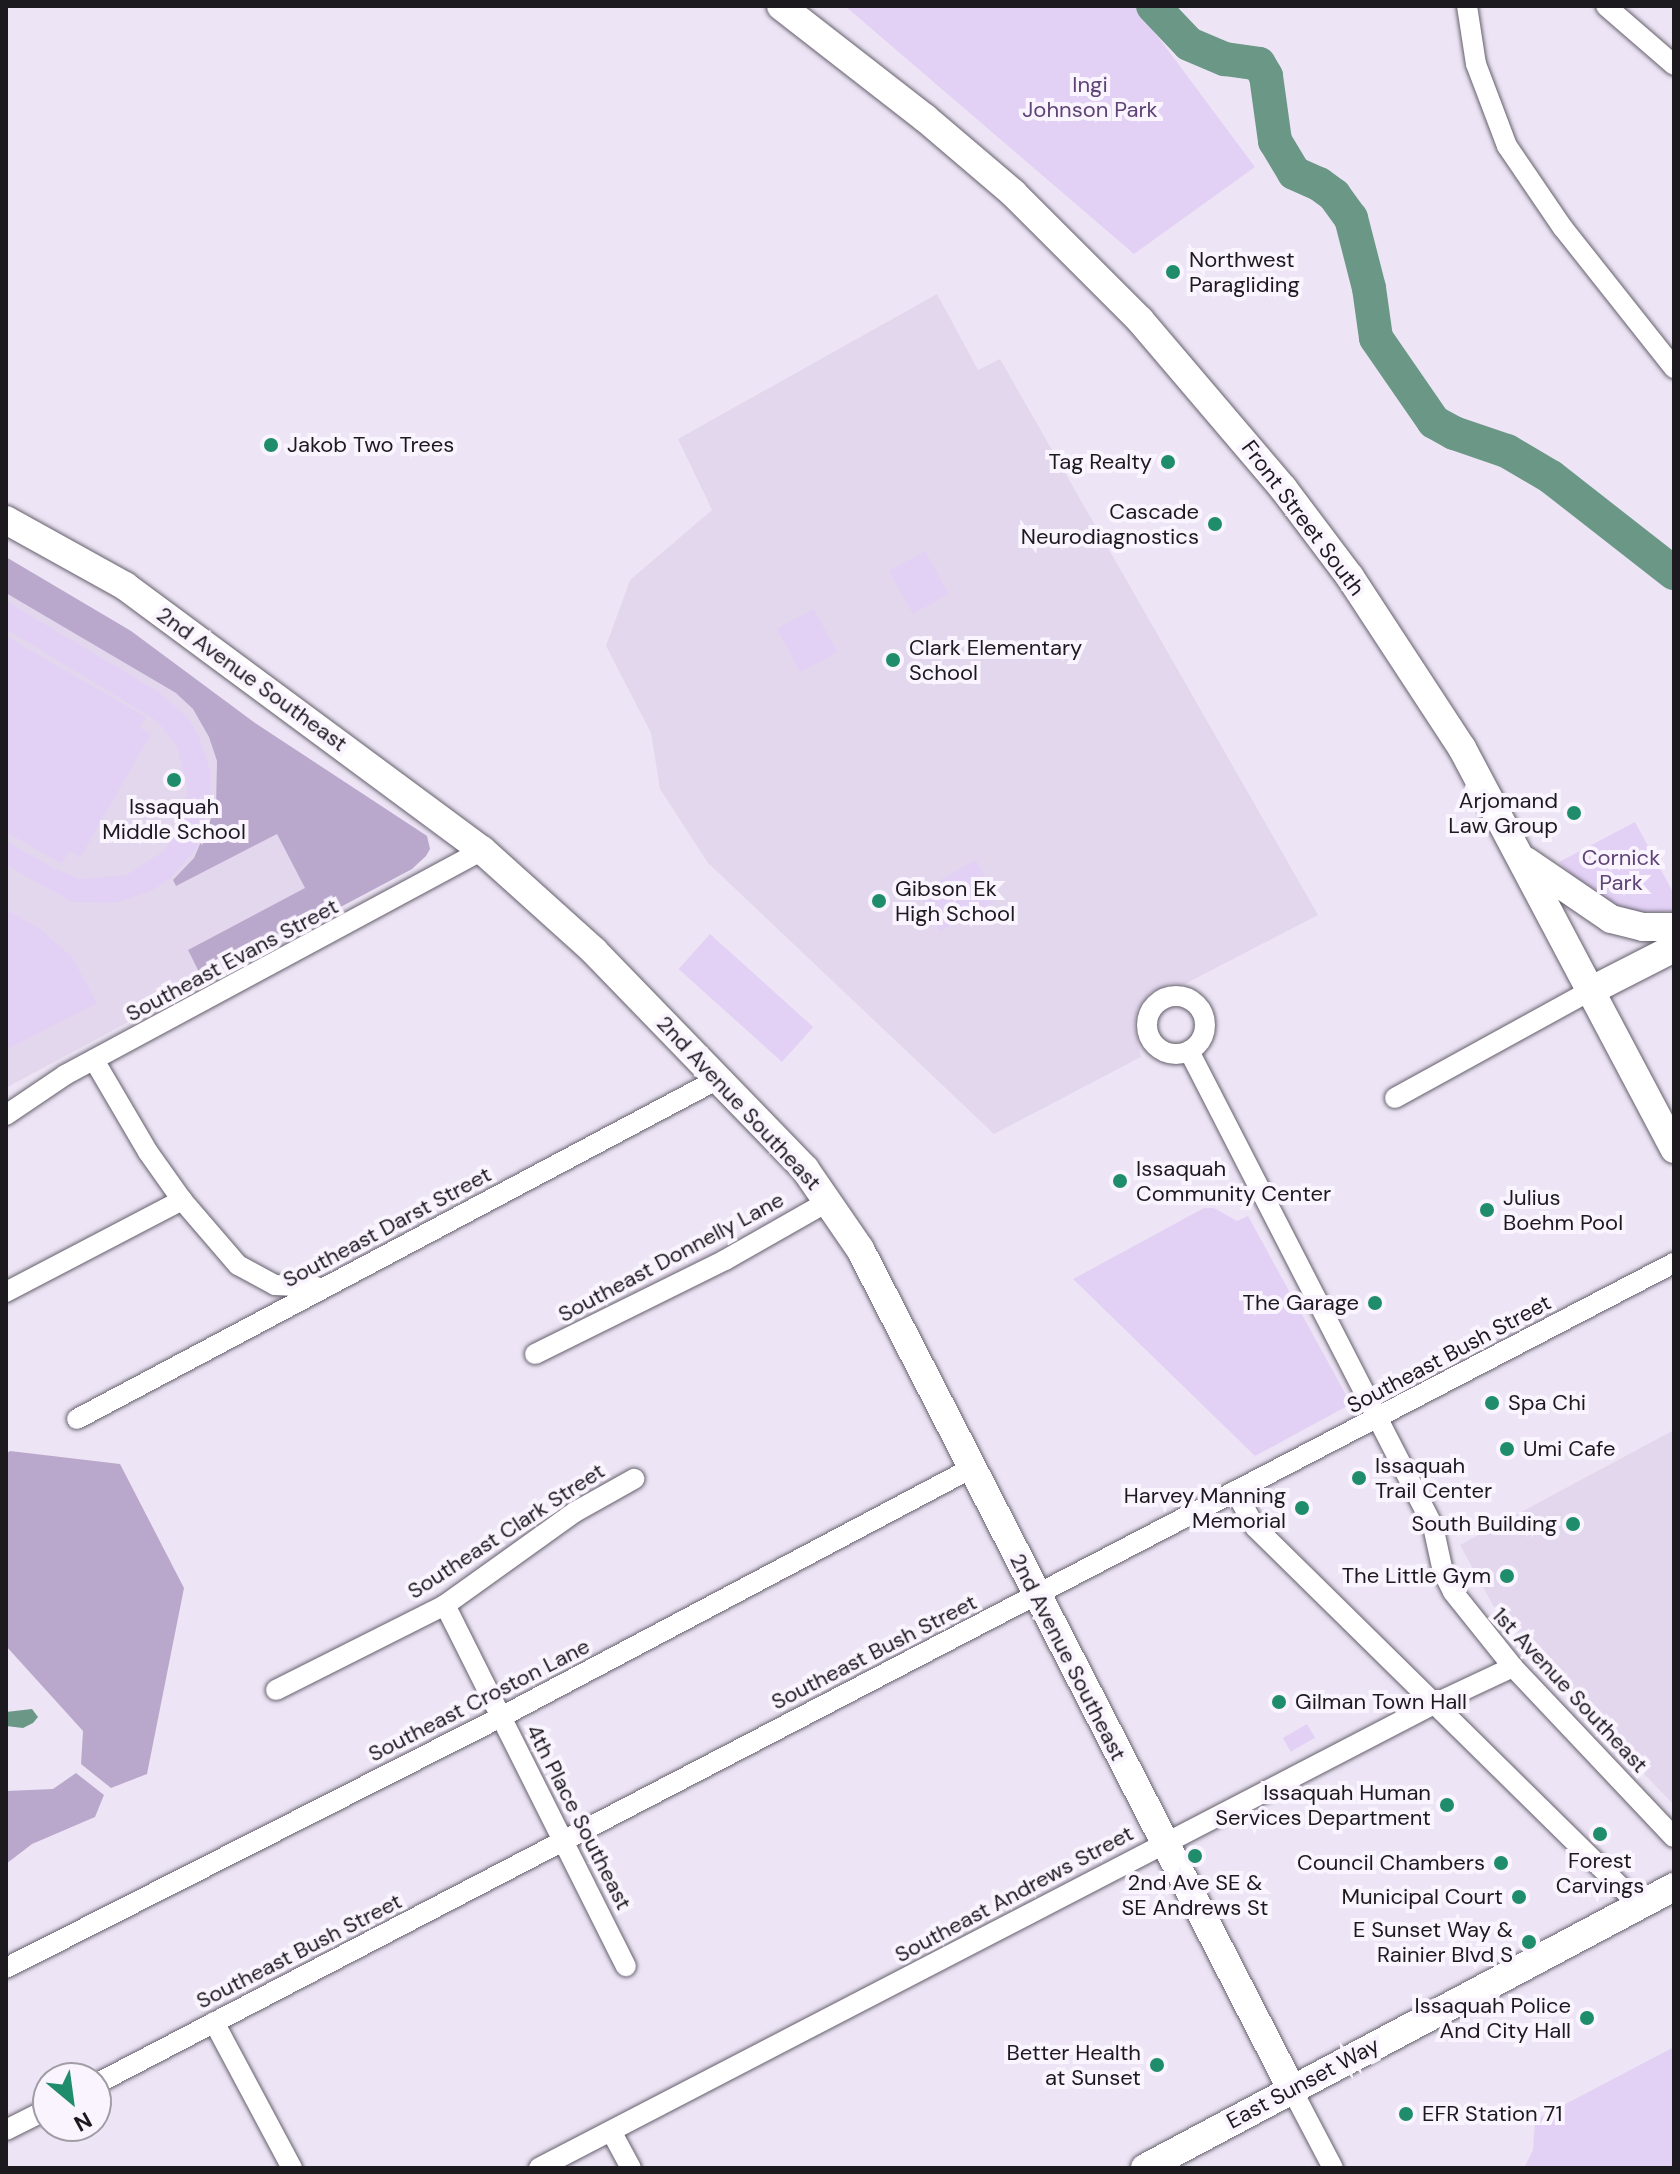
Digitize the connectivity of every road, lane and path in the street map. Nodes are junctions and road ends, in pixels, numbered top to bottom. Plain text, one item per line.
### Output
1 (781, 6) edge
2 (1467, 6) edge
3 (1606, 6) edge
4 (1674, 65) edge
5 (1674, 368) edge
6 (6, 520) edge
7 (482, 850) junction
8 (1520, 857) junction
9 (1674, 927) edge
10 (1674, 948) edge
11 (1590, 991) junction
12 (1189, 1051) dead end
13 (94, 1060) junction
14 (720, 1078) junction
15 (1395, 1098) dead end
16 (6, 1115) edge
17 (1674, 1149) edge
18 (182, 1200) junction
19 (829, 1201) junction
20 (1674, 1263) edge
21 (339, 1279) junction
22 (6, 1292) edge
23 (535, 1354) dead end
24 (77, 1419) dead end
25 (1377, 1419) junction
26 (970, 1469) junction
27 (634, 1479) dead end
28 (1235, 1491) junction
29 (1037, 1596) junction
30 (445, 1605) junction
31 (1513, 1667) junction
32 (276, 1690) dead end
33 (1436, 1703) junction
34 (501, 1717) junction
35 (1674, 1837) edge
36 (566, 1840) junction
37 (1164, 1843) junction
38 (1674, 1887) edge
39 (1639, 1905) junction
40 (626, 1966) dead end
41 (6, 1968) edge
42 (214, 2022) junction
43 (112, 2076) edge
44 (1291, 2088) junction
45 (32, 2117) edge
46 (6, 2130) edge
47 (611, 2131) junction
48 (292, 2168) edge
49 (539, 2168) edge
50 (631, 2168) edge
51 (1145, 2168) edge
52 (1333, 2168) edge

1 - 8 main road, Front Street South
2 - 5 street
3 - 4 street
6 - 7 main road, 2nd Avenue Southeast
7 - 13 street, Southeast Evans Street
7 - 14 main road, 2nd Avenue Southeast
8 - 9 main road
8 - 11 main road, Front Street South
10 - 11 main road
11 - 15 street
11 - 17 main road, Front Street South
12 - 25 street, 1st Avenue Southeast
13 - 16 street, Southeast Evans Street
13 - 18 street
14 - 19 main road, 2nd Avenue Southeast
14 - 21 street, Southeast Darst Street
18 - 21 street
18 - 22 street
19 - 23 street, Southeast Donnelly Lane
19 - 26 main road, 2nd Avenue Southeast
20 - 25 street, Southeast Bush Street
21 - 24 street, Southeast Darst Street
25 - 28 street, Southeast Bush Street
25 - 31 street, 1st Avenue Southeast
26 - 29 main road, 2nd Avenue Southeast
26 - 34 street, Southeast Croston Lane
27 - 30 street, Southeast Clark Street
28 - 29 street, Southeast Bush Street
28 - 33 street
29 - 36 street, Southeast Bush Street
29 - 37 main road, 2nd Avenue Southeast
30 - 32 street, Southeast Clark Street
30 - 34 street, 4th Place Southeast
31 - 33 street, Southeast Andrews Street
31 - 35 street, 1st Avenue Southeast
33 - 37 street, Southeast Andrews Street
33 - 39 street
34 - 36 street, 4th Place Southeast
34 - 41 street, Southeast Croston Lane
36 - 40 street, 4th Place Southeast
36 - 42 street, Southeast Bush Street
37 - 44 main road, 2nd Avenue Southeast
37 - 47 street, Southeast Andrews Street
38 - 39 main road, East Sunset Way
39 - 44 main road, East Sunset Way
42 - 43 street, Southeast Bush Street
42 - 48 street
44 - 51 main road, East Sunset Way
44 - 52 street
45 - 46 street
47 - 49 street, Southeast Andrews Street
47 - 50 street

